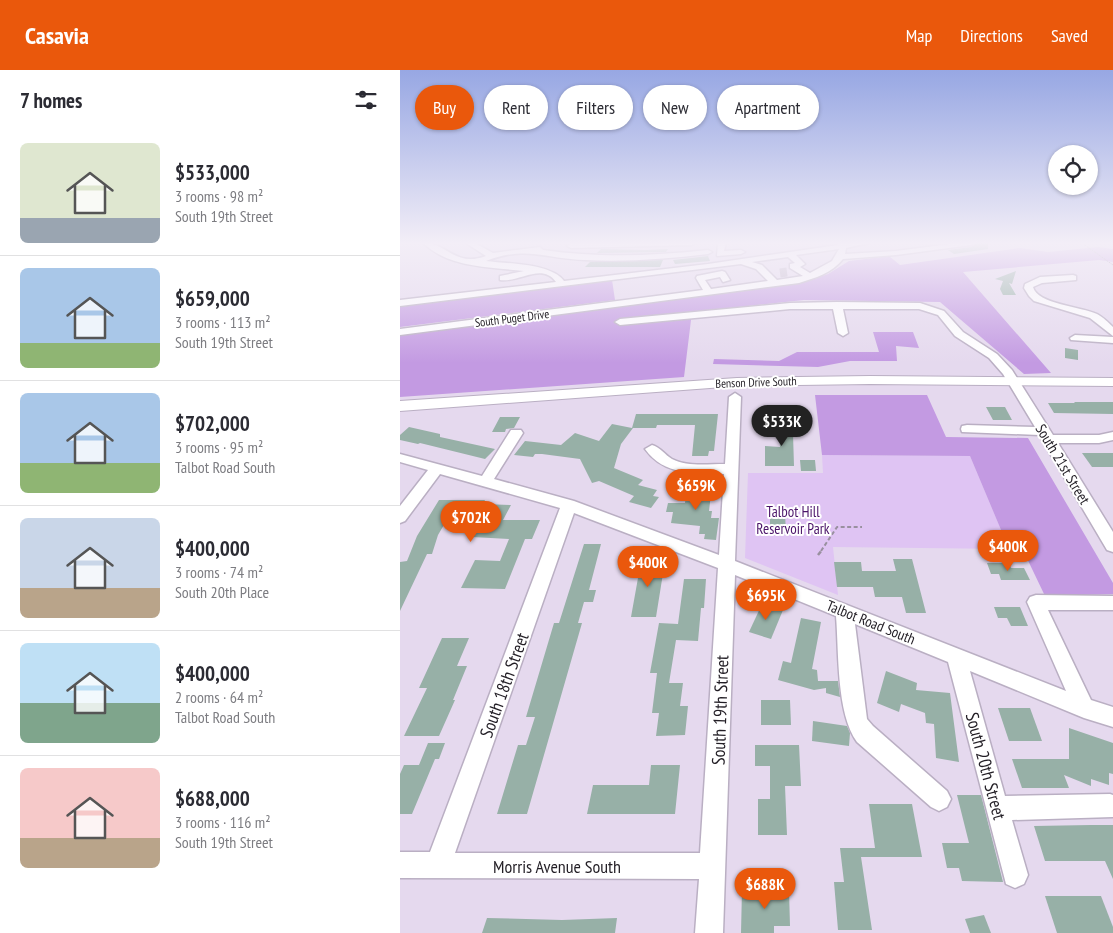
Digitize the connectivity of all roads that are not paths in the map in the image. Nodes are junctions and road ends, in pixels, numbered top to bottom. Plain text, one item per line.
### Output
1 (558, 283) edge
2 (657, 283) edge
3 (685, 283) edge
4 (704, 283) edge
5 (753, 283) edge
6 (779, 283) tunnel mouth
7 (1031, 283) edge
8 (775, 284) joint
9 (755, 286) junction
10 (709, 292) junction
11 (690, 294) junction
12 (400, 302) edge
13 (631, 302) junction
14 (837, 305) junction
15 (620, 322) dead end
16 (400, 332) edge
17 (843, 333) dead end
18 (1113, 333) edge
19 (1075, 338) dead end
20 (1113, 340) edge
21 (1014, 382) junction
22 (1113, 382) edge
23 (736, 397) dead end
24 (400, 406) edge
25 (968, 429) dead end
26 (516, 433) dead end
27 (1045, 435) junction
28 (1113, 436) edge
29 (652, 449) dead end
30 (400, 458) edge
31 (437, 468) junction
32 (731, 469) junction
33 (486, 481) junction
34 (569, 505) junction
35 (400, 517) edge
36 (1113, 546) edge
37 (726, 564) junction
38 (1113, 603) edge
39 (845, 612) junction
40 (956, 656) junction
41 (1084, 708) junction
42 (1113, 717) edge
43 (939, 799) dead end
44 (1110, 806) dead end
45 (997, 808) junction
46 (400, 865) edge
47 (438, 866) junction
48 (713, 866) junction
49 (1015, 875) dead end
50 (709, 933) edge

1 - 12 street
2 - 13 street
3 - 11 street
4 - 10 street
5 - 9 street
6 - 8 street, South Puget Drive
7 - 18 street
8 - 9 street, South Puget Drive
9 - 10 street, South Puget Drive
10 - 11 street, South Puget Drive
11 - 13 street, South Puget Drive
13 - 16 street, South Puget Drive
14 - 15 street, South 21st Street
14 - 17 street
14 - 21 street, South 21st Street
19 - 20 street
21 - 22 main road, Benson Drive South
21 - 24 main road, Benson Drive South
21 - 27 street, South 21st Street
23 - 32 street, South 19th Street
25 - 27 street
26 - 33 street
27 - 28 street
27 - 36 street, South 21st Street
29 - 32 street
30 - 31 street, Talbot Road South
31 - 33 street, Talbot Road South
31 - 35 street
32 - 37 street, South 19th Street
33 - 34 street, Talbot Road South
34 - 37 street, Talbot Road South
34 - 47 street, South 18th Street
37 - 39 street, Talbot Road South
37 - 48 street, South 19th Street
38 - 41 street
39 - 40 street, Talbot Road South
39 - 43 street
40 - 41 street, Talbot Road South
40 - 45 street, South 20th Street
41 - 42 street, Talbot Road South
44 - 45 street
45 - 49 street, South 20th Street
46 - 47 street, Morris Avenue South
47 - 48 street, Morris Avenue South
48 - 50 street, South 19th Street

